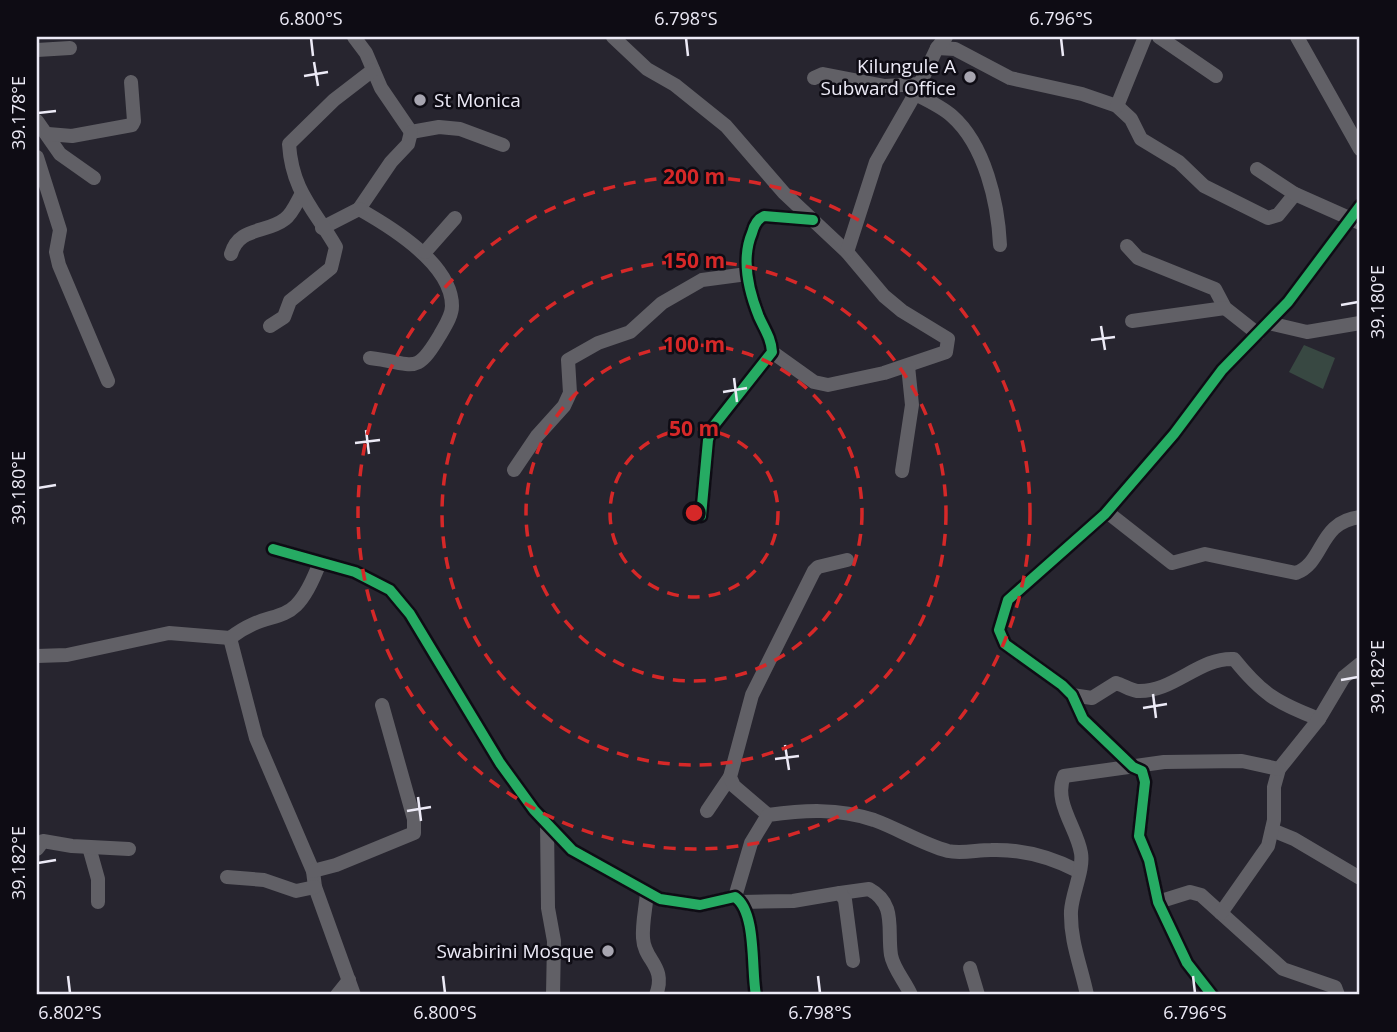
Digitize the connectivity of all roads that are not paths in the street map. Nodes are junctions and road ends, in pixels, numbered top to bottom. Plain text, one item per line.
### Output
1 (354, 37) edge
2 (613, 37) edge
3 (1145, 37) edge
4 (1159, 37) edge
5 (1297, 37) edge
6 (941, 42) edge
7 (70, 48) dead end
8 (37, 50) edge
9 (373, 70) junction
10 (1216, 75) dead end
11 (814, 78) dead end
12 (131, 82) dead end
13 (917, 89) junction
14 (1117, 106) junction
15 (37, 121) edge
16 (411, 132) junction
17 (48, 134) junction
18 (503, 145) dead end
19 (1360, 149) edge
20 (37, 157) edge
21 (1257, 169) dead end
22 (94, 178) dead end
23 (1295, 194) junction
24 (301, 195) junction
25 (1360, 206) edge
26 (359, 209) junction
27 (455, 218) dead end
28 (813, 220) junction
29 (1356, 221) edge
30 (322, 228) junction
31 (1000, 245) dead end
32 (1127, 246) dead end
33 (846, 252) junction
34 (425, 253) junction
35 (231, 254) dead end
36 (747, 274) junction
37 (1225, 308) junction
38 (1132, 321) dead end
39 (1269, 323) junction
40 (1360, 323) edge
41 (270, 326) dead end
42 (1258, 334) junction
43 (772, 352) junction
44 (370, 358) dead end
45 (908, 366) junction
46 (108, 381) dead end
47 (514, 470) dead end
48 (902, 471) dead end
49 (1107, 512) junction
50 (701, 516) dead end
51 (1360, 517) edge
52 (273, 549) dead end
53 (847, 560) dead end
54 (320, 562) junction
55 (230, 638) junction
56 (37, 656) edge
57 (1360, 664) edge
58 (1072, 695) junction
59 (382, 705) dead end
60 (1319, 719) junction
61 (1133, 767) junction
62 (1279, 769) junction
63 (730, 777) junction
64 (707, 811) dead end
65 (768, 815) junction
66 (547, 823) junction
67 (1272, 830) junction
68 (39, 842) edge
69 (89, 847) junction
70 (128, 849) dead end
71 (313, 871) junction
72 (1078, 871) junction
73 (227, 877) dead end
74 (1360, 878) edge
75 (315, 887) junction
76 (647, 892) junction
77 (840, 893) junction
78 (739, 900) junction
79 (98, 902) dead end
80 (1158, 902) junction
81 (1221, 913) junction
82 (853, 961) dead end
83 (970, 968) dead end
84 (349, 980) junction
85 (337, 995) edge
86 (354, 995) edge
87 (553, 995) edge
88 (656, 995) edge
89 (756, 995) edge
90 (911, 995) edge
91 (978, 995) edge
92 (1087, 995) edge
93 (1212, 995) edge
94 (1338, 995) edge

1 - 9 street
2 - 28 street
3 - 14 street
4 - 10 street
5 - 19 street
6 - 13 street
6 - 14 street
7 - 8 street
9 - 16 street
9 - 24 street
11 - 13 street
12 - 17 street
13 - 31 street
13 - 33 street
14 - 23 street
15 - 17 street
16 - 18 street
16 - 26 street
17 - 22 street
20 - 46 street
21 - 23 street
23 - 29 street
24 - 30 street
24 - 35 street
25 - 29 street
26 - 30 street
26 - 34 street
27 - 34 street
28 - 33 street
28 - 36 street
29 - 39 street
30 - 41 street
32 - 37 street
33 - 45 street
34 - 44 street
36 - 43 street
36 - 47 street
37 - 38 street
37 - 42 street
39 - 40 street
39 - 42 street
42 - 49 street
43 - 45 street
43 - 50 street
45 - 48 street
49 - 51 street
49 - 58 street
52 - 54 street
53 - 63 street
54 - 55 street
54 - 66 street
55 - 56 street
55 - 71 street
57 - 60 street
58 - 60 street
58 - 61 street
59 - 71 street
60 - 62 street
61 - 62 street
61 - 72 street
61 - 80 street
62 - 67 street
63 - 64 street
63 - 65 street
65 - 72 street
65 - 78 street
66 - 76 street
66 - 87 street
67 - 74 street
67 - 81 street
68 - 69 street
69 - 70 street
69 - 79 street
71 - 75 street
72 - 92 street
73 - 75 street
75 - 84 street
76 - 78 street
76 - 88 street
77 - 78 street
77 - 82 street
77 - 90 street
78 - 89 street
80 - 81 street
80 - 93 street
81 - 94 street
83 - 91 street
84 - 85 street
84 - 86 street

